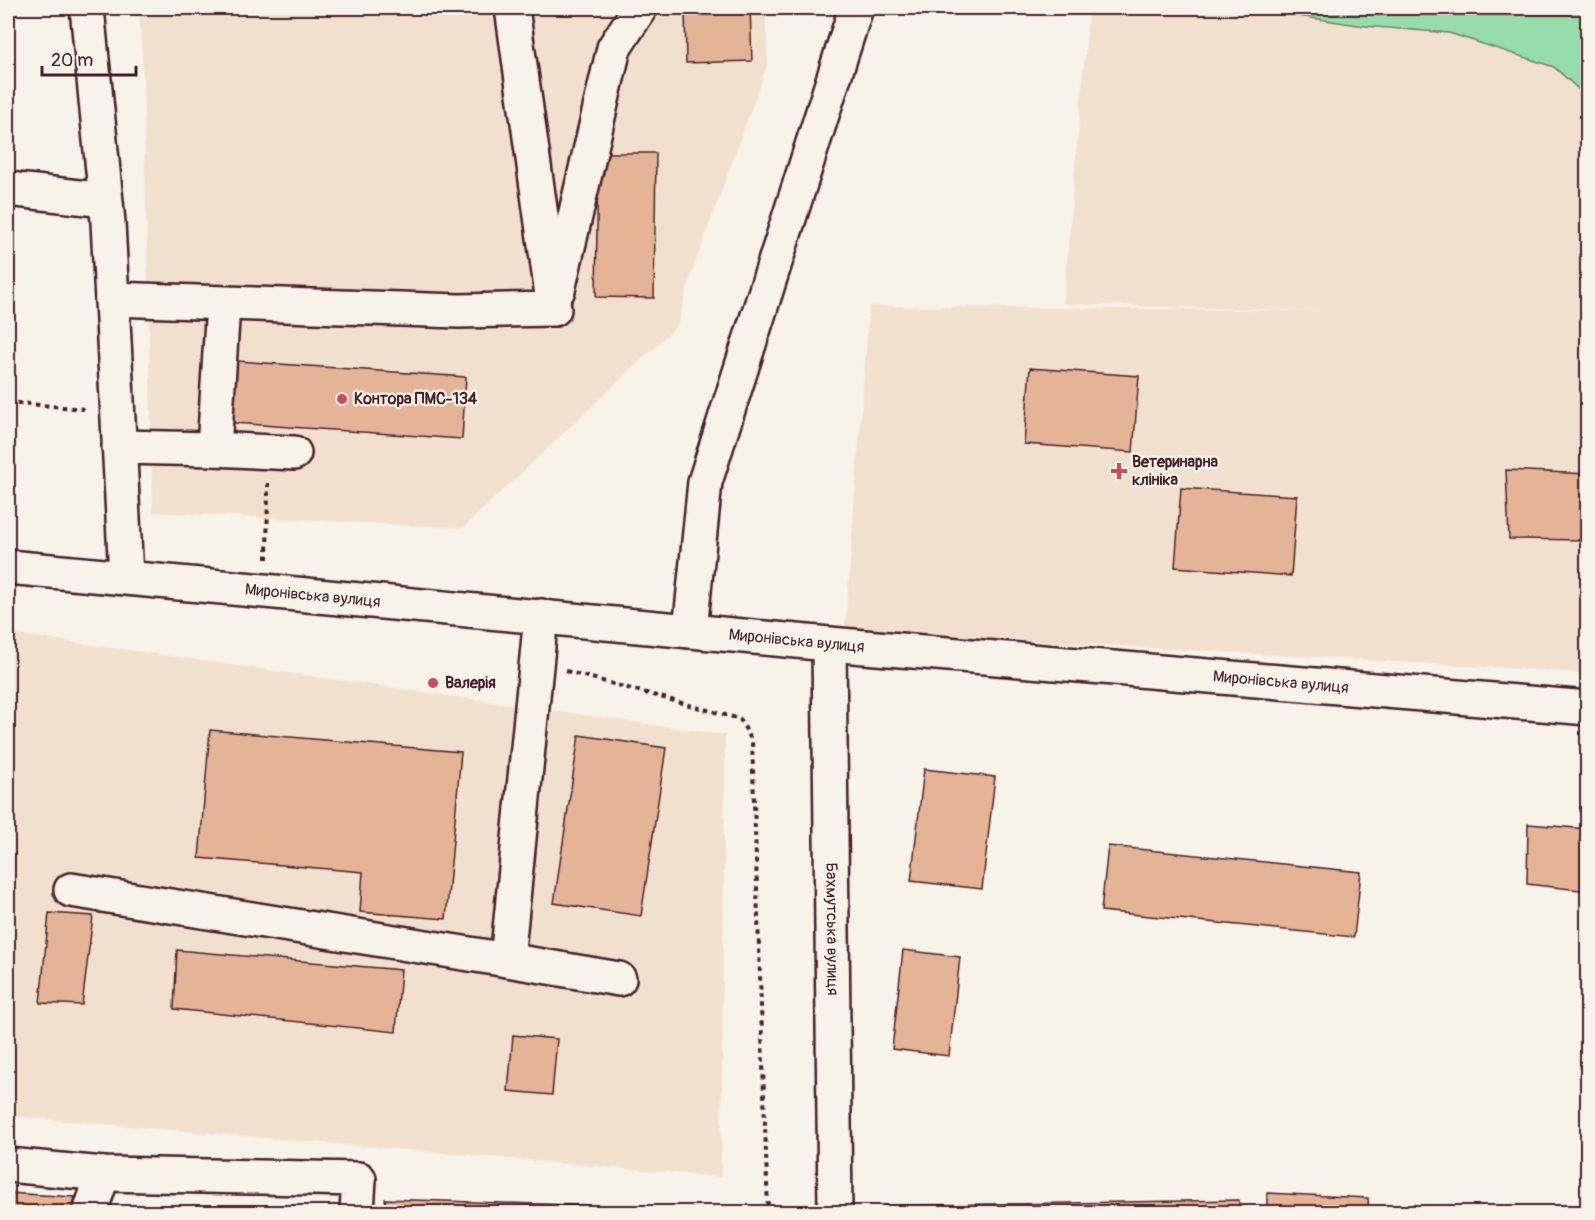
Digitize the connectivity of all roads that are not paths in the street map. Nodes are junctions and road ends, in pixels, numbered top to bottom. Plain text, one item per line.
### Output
1 (87, 8) edge
2 (512, 8) edge
3 (640, 8) edge
4 (856, 8) edge
5 (8, 189) edge
6 (105, 200) junction
7 (112, 299) junction
8 (223, 304) junction
9 (554, 309) junction
10 (119, 447) junction
11 (214, 449) junction
12 (282, 452) road end
13 (8, 567) edge
14 (126, 577) junction
15 (541, 616) junction
16 (690, 631) junction
17 (829, 644) junction
18 (1587, 708) edge
19 (71, 890) dead end
20 (507, 960) junction
21 (619, 979) dead end
22 (8, 1165) edge
23 (103, 1174) junction
24 (90, 1212) edge
25 (357, 1212) edge
26 (835, 1212) edge

1 - 6 street
2 - 9 street
3 - 9 street
4 - 16 street
5 - 6 street
6 - 7 street
7 - 8 street
7 - 10 street
8 - 9 street
8 - 11 street
10 - 11 street
10 - 14 street
11 - 12 street
13 - 14 street, Миронівська вулиця
14 - 15 street, Миронівська вулиця
15 - 16 street, Миронівська вулиця
15 - 20 street
16 - 17 street, Миронівська вулиця
17 - 18 street, Миронівська вулиця
17 - 26 street, Бахмутська вулиця
19 - 20 street
20 - 21 street
22 - 23 street
23 - 24 street
23 - 25 street

